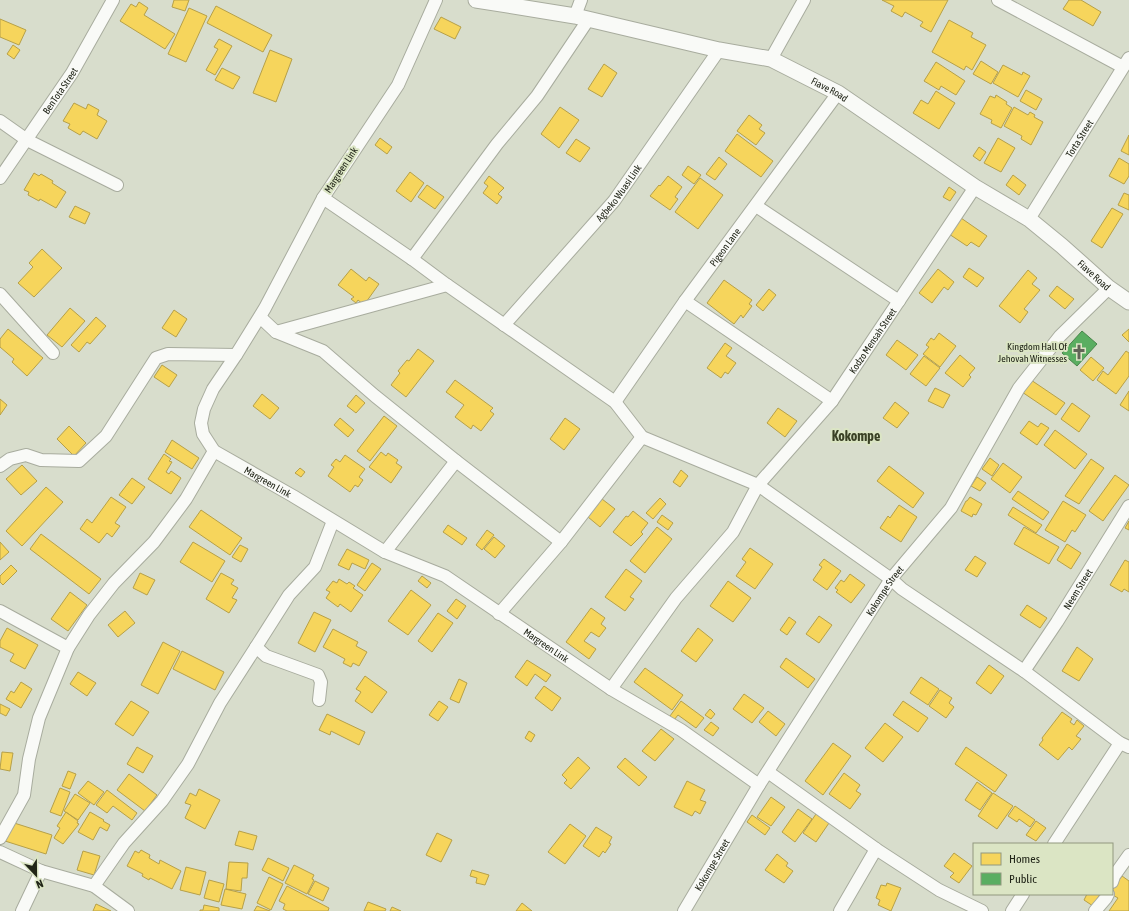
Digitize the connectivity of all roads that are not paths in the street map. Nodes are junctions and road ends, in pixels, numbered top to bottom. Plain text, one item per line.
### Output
1 (113, 0) edge
2 (436, 0) edge
3 (476, 0) edge
4 (582, 0) edge
5 (804, 0) edge
6 (998, 0) edge
7 (582, 18) junction
8 (719, 50) junction
9 (771, 59) junction
10 (1126, 62) edge
11 (838, 93) junction
12 (0, 121) edge
13 (26, 140) junction
14 (0, 178) edge
15 (117, 185) dead end
16 (975, 187) junction
17 (323, 198) junction
18 (756, 206) junction
19 (1029, 219) junction
20 (412, 259) junction
21 (447, 285) junction
22 (1109, 288) junction
23 (0, 294) edge
24 (685, 301) junction
25 (899, 301) junction
26 (1129, 302) edge
27 (260, 317) junction
28 (504, 325) junction
29 (276, 332) junction
30 (53, 353) dead end
31 (236, 355) junction
32 (832, 401) junction
33 (615, 402) junction
34 (642, 437) junction
35 (214, 451) junction
36 (456, 461) junction
37 (0, 466) edge
38 (758, 485) junction
39 (1129, 506) edge
40 (333, 521) junction
41 (561, 542) junction
42 (385, 552) junction
43 (891, 579) junction
44 (0, 611) edge
45 (499, 614) junction
46 (256, 647) junction
47 (68, 648) junction
48 (1024, 671) junction
49 (612, 689) junction
50 (319, 700) dead end
51 (1125, 745) edge
52 (768, 772) junction
53 (759, 785) junction
54 (0, 838) edge
55 (1055, 843) edge
56 (876, 849) junction
57 (0, 852) edge
58 (1129, 856) edge
59 (41, 871) junction
60 (1113, 879) edge
61 (94, 886) junction
62 (1022, 895) edge
63 (1108, 895) edge
64 (22, 911) edge
65 (128, 911) edge
66 (684, 911) edge
67 (840, 911) edge
68 (982, 911) edge
69 (1012, 911) edge
70 (1095, 911) edge

1 - 13 street, BenTota Street
2 - 17 street, Margreen Link
3 - 7 street, Fiave Road
4 - 7 street
5 - 9 street
6 - 10 street
7 - 8 street, Fiave Road
7 - 20 street
8 - 9 street, Fiave Road
8 - 28 street, Agbeko Wuasi Link
9 - 11 street, Fiave Road
10 - 19 street, Torta Street
11 - 16 street, Fiave Road
11 - 18 street, Pigeon Lane
12 - 13 street
13 - 14 street, BenTota Street
13 - 15 street
16 - 19 street, Fiave Road
16 - 25 street, Kodzo Mensah Street
17 - 20 street
17 - 27 street, Margreen Link
18 - 24 street, Pigeon Lane
18 - 25 street
19 - 22 street, Fiave Road
20 - 21 street
21 - 28 street
21 - 29 street
22 - 26 street, Fiave Road
22 - 43 street, Kokompe Street
23 - 30 street
24 - 32 street
24 - 33 street, Pigeon Lane
25 - 32 street, Kodzo Mensah Street
27 - 29 street
27 - 31 street, Margreen Link
28 - 33 street
29 - 36 street
31 - 35 street, Margreen Link
31 - 37 street
32 - 38 street, Kodzo Mensah Street
33 - 34 street
34 - 38 street
34 - 41 street
35 - 40 street, Margreen Link
35 - 47 street
36 - 41 street
36 - 42 street
38 - 43 street
38 - 49 street, Kodzo Mensah Street
39 - 48 street, Neem Street
40 - 42 street, Margreen Link
40 - 46 street
41 - 45 street
42 - 45 street, Margreen Link
43 - 48 street
43 - 52 street, Kokompe Street
44 - 47 street
45 - 49 street, Margreen Link
46 - 50 street
46 - 61 street
47 - 54 street
48 - 51 street
49 - 53 street, Margreen Link
51 - 55 street
52 - 53 street, Kokompe Street
52 - 56 street
53 - 66 street, Kokompe Street
56 - 67 street
56 - 68 street
57 - 59 street
58 - 60 street
59 - 61 street
59 - 64 street
61 - 65 street
62 - 69 street
63 - 70 street

